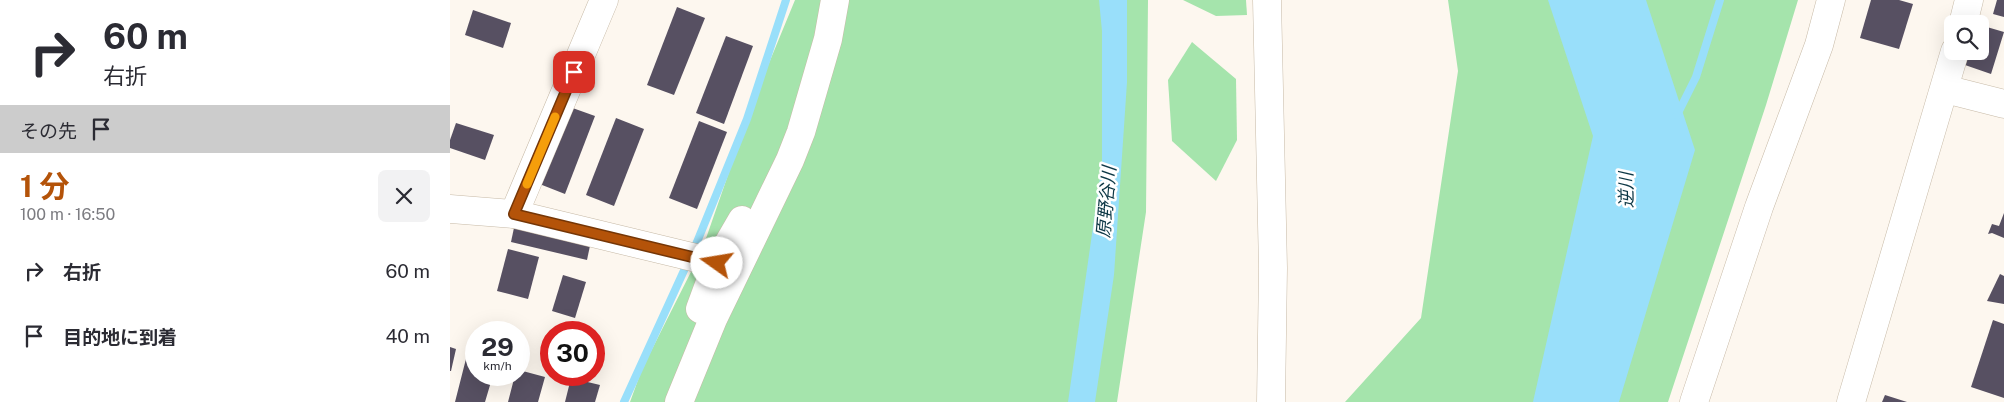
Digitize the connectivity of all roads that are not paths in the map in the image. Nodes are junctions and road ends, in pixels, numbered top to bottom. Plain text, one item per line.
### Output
1 (604, 0) edge
2 (821, 0) edge
3 (835, 0) edge
4 (1267, 0) edge
5 (1831, 0) edge
6 (1969, 0) edge
7 (1965, 15) edge
8 (828, 40) junction
9 (1953, 60) edge
10 (1945, 89) junction
11 (2004, 104) edge
12 (790, 160) junction
13 (450, 209) edge
14 (514, 214) junction
15 (717, 263) junction
16 (675, 402) edge
17 (680, 402) edge
18 (1271, 402) edge
19 (1694, 402) edge
20 (1851, 402) edge

1 - 14 street
2 - 8 street
3 - 8 street
4 - 18 street
5 - 19 street
6 - 7 street
8 - 12 street
9 - 10 street
10 - 11 street
10 - 20 street
12 - 15 street
12 - 17 street
13 - 14 street
14 - 15 street
15 - 16 street

